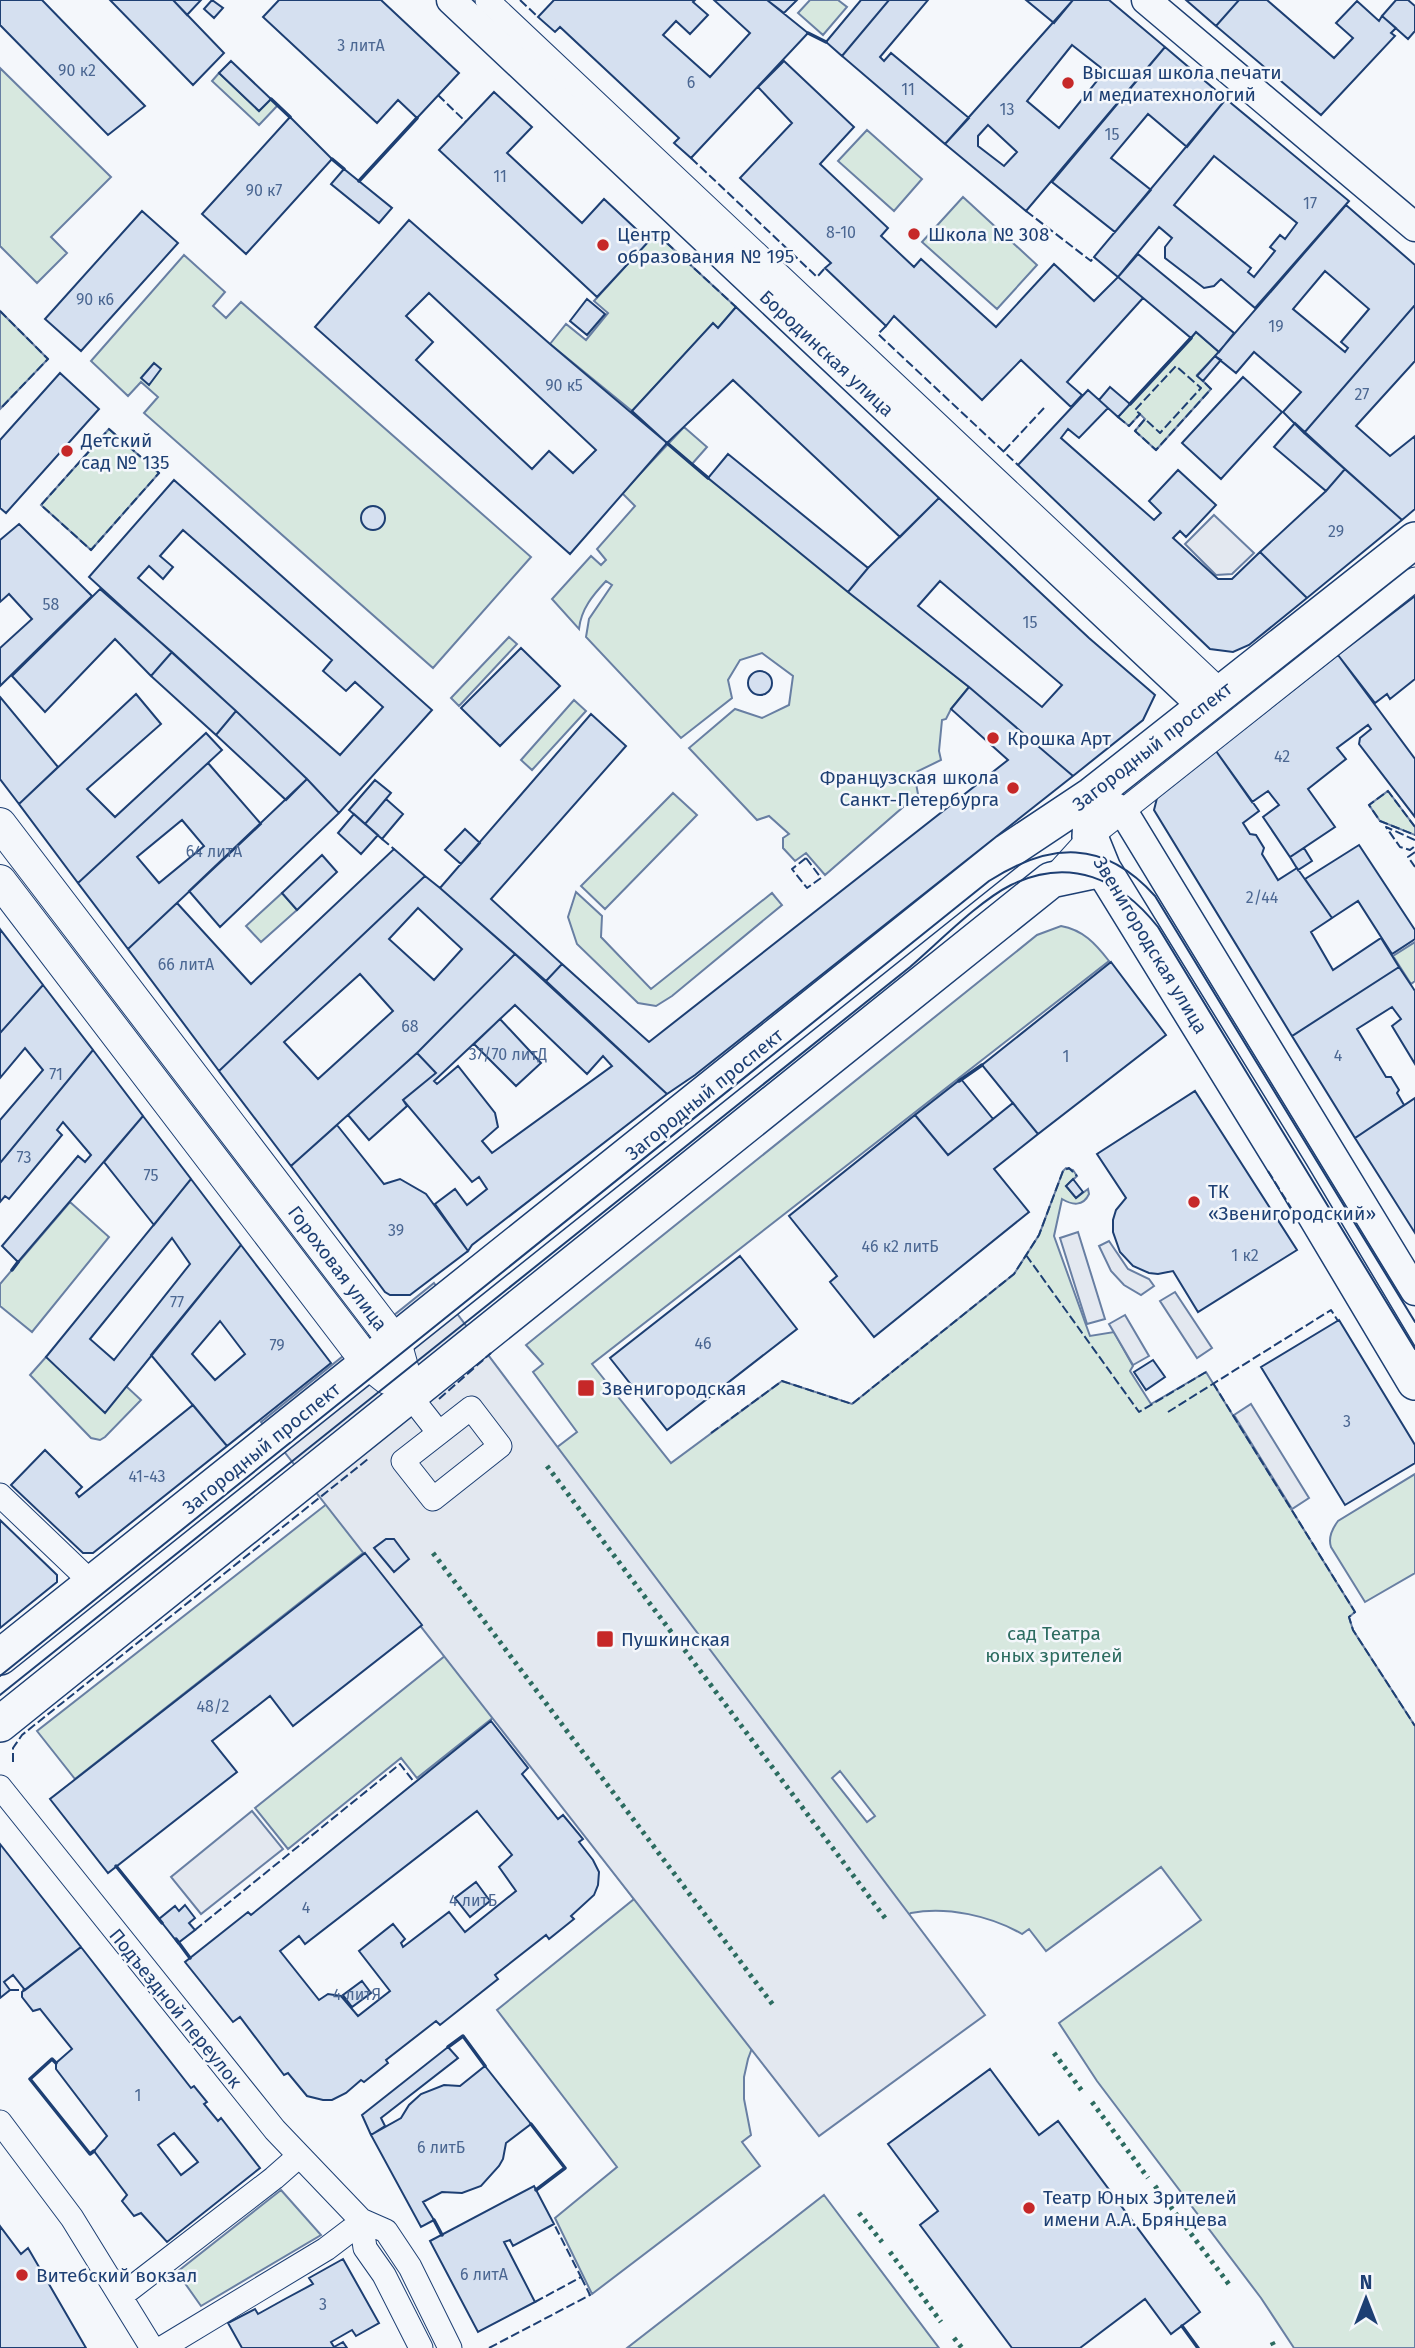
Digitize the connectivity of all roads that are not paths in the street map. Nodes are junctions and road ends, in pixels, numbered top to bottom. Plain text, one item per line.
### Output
1 (451, 0) edge
2 (487, 0) edge
3 (1146, 0) edge
4 (1415, 227) edge
5 (1415, 540) edge
6 (1415, 579) edge
7 (1212, 700) junction
8 (1092, 795) junction
9 (1123, 811) junction
10 (0, 824) edge
11 (1090, 837) junction
12 (1103, 869) junction
13 (1051, 880) junction
14 (0, 881) edge
15 (1415, 1291) edge
16 (395, 1342) junction
17 (368, 1363) junction
18 (1415, 1382) edge
19 (410, 1396) junction
20 (439, 1433) dead end
21 (0, 1495) edge
22 (92, 1583) junction
23 (0, 1657) edge
24 (0, 1724) edge
25 (0, 1787) edge
26 (0, 2122) edge
27 (299, 2156) junction
28 (356, 2225) junction
29 (121, 2296) junction
30 (152, 2348) edge
31 (162, 2348) edge
32 (421, 2348) edge
33 (450, 2348) edge

1 - 7 street, Бородинская улица
2 - 7 street, Бородинская улица
3 - 4 street
5 - 7 main road, Загородный проспект
6 - 9 street, Загородный проспект
7 - 8 main road, Загородный проспект
8 - 9 street
8 - 11 main road, Звенигородская улица
8 - 16 main road, Загородный проспект
9 - 11 street, Загородный проспект
9 - 15 street
10 - 16 main road, Гороховая улица
11 - 12 main road, Звенигородская улица
11 - 13 street, Загородный проспект
12 - 13 main road, Загородный проспект
12 - 18 main road, Звенигородская улица
13 - 19 main road, Загородный проспект
14 - 17 main road, Гороховая улица
16 - 17 main road, Загородный проспект
16 - 19 main road, Гороховая улица
17 - 19 main road, Гороховая улица
17 - 22 main road, Загородный проспект
19 - 20 street
19 - 24 main road, Загородный проспект
21 - 22 street
22 - 23 main road, Загородный проспект
25 - 27 street, Подъездной переулок
26 - 29 street
27 - 28 street, Подъездной переулок
27 - 29 street
28 - 31 street
28 - 32 street
28 - 33 street, Подъездной переулок
29 - 30 street

